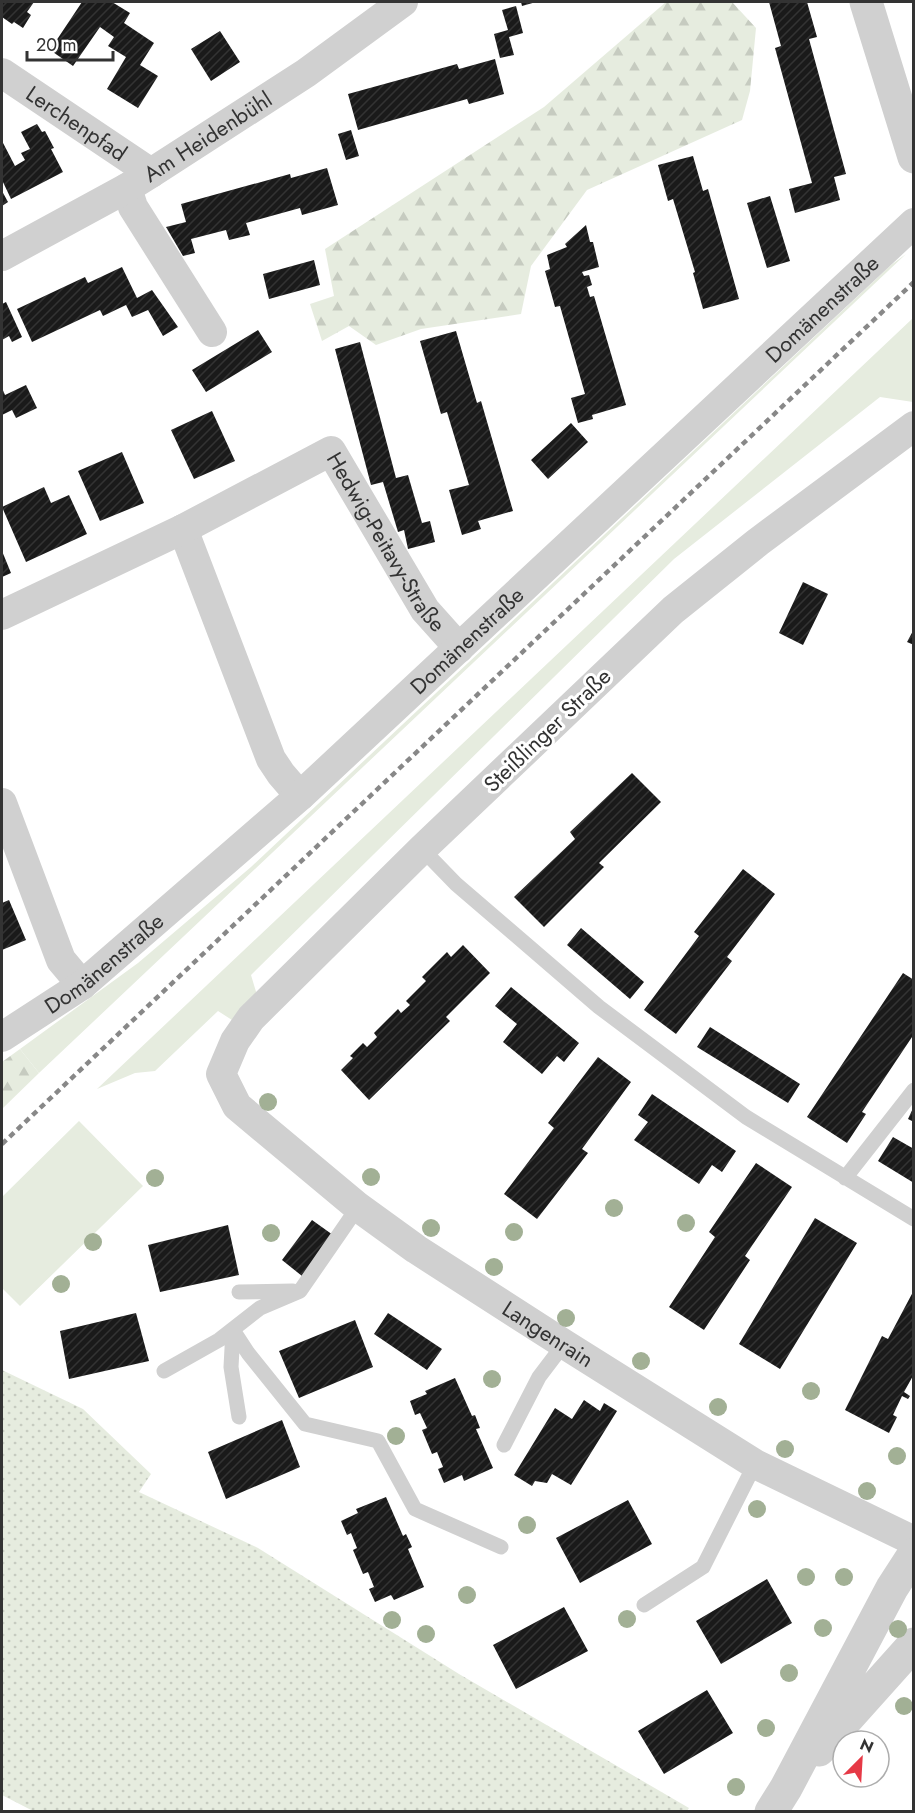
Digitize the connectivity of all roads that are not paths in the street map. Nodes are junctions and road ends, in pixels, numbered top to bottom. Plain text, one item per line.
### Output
1 (404, 2) edge
2 (866, 2) edge
3 (2, 73) edge
4 (914, 157) edge
5 (139, 181) junction
6 (914, 223) edge
7 (2, 256) edge
8 (212, 332) dead end
9 (914, 426) edge
10 (183, 529) junction
11 (2, 615) edge
12 (459, 648) junction
13 (300, 796) junction
14 (2, 803) edge
15 (422, 849) junction
16 (82, 985) junction
17 (2, 1037) edge
18 (221, 1074) joint
19 (914, 1090) edge
20 (845, 1178) junction
21 (358, 1207) junction
22 (914, 1219) edge
23 (300, 1291) junction
24 (239, 1293) dead end
25 (233, 1330) junction
26 (564, 1344) junction
27 (164, 1371) dead end
28 (239, 1417) dead end
29 (504, 1445) dead end
30 (755, 1464) junction
31 (914, 1541) edge
32 (501, 1547) dead end
33 (914, 1554) edge
34 (644, 1605) dead end
35 (914, 1644) edge
36 (779, 1800) edge

1 - 5 street, Am Heidenbühl
2 - 4 street
3 - 5 street, Lerchenpfad
5 - 7 street, Am Heidenbühl
5 - 8 street
6 - 12 street, Domänenstraße
9 - 15 street, Steißlinger Straße
10 - 11 street, Hedwig-Peitavy-Straße
10 - 12 street, Hedwig-Peitavy-Straße
10 - 13 street
12 - 13 street, Domänenstraße
13 - 16 street, Domänenstraße
14 - 16 street
15 - 18 street, Steißlinger Straße
15 - 20 lane
16 - 17 street, Domänenstraße
18 - 21 street, Langenrain
19 - 20 lane
20 - 22 lane
21 - 23 lane
21 - 26 street, Langenrain
23 - 24 lane
23 - 25 lane
25 - 27 lane
25 - 28 lane
25 - 32 lane
26 - 29 lane
26 - 30 street, Langenrain
30 - 31 street, Langenrain
30 - 34 lane
33 - 36 street
35 - 36 street

